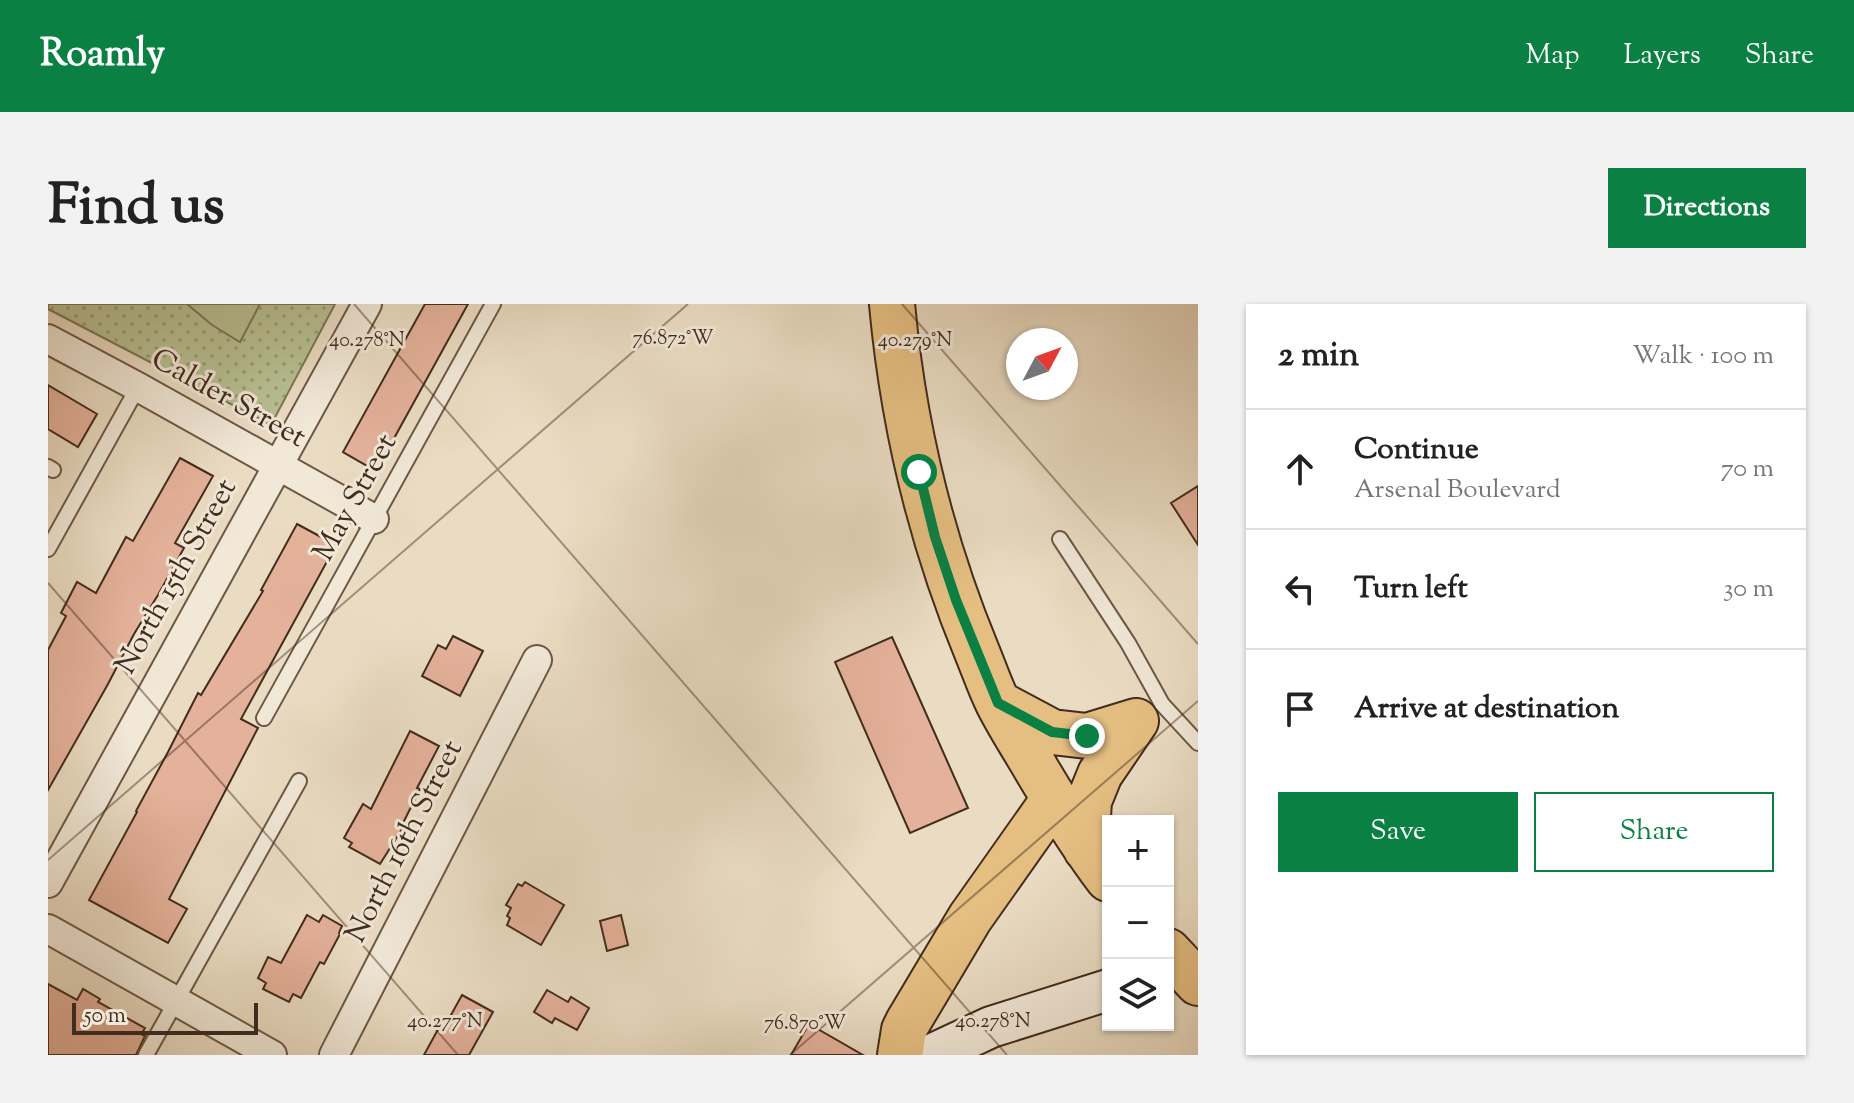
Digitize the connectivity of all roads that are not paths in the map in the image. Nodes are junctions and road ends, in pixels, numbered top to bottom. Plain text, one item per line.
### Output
1 (367, 304) edge
2 (493, 304) edge
3 (892, 304) edge
4 (48, 339) edge
5 (138, 387) junction
6 (277, 466) junction
7 (374, 519) junction
8 (1060, 539) dead end
9 (48, 549) edge
10 (537, 660) dead end
11 (998, 703) junction
12 (1149, 712) junction
13 (264, 718) dead end
14 (1198, 743) edge
15 (299, 781) dead end
16 (1054, 799) junction
17 (1097, 864) edge
18 (48, 883) edge
19 (48, 929) edge
20 (1102, 992) edge
21 (176, 1002) junction
22 (146, 1055) edge
23 (272, 1055) edge
24 (334, 1055) edge
25 (900, 1055) edge
26 (931, 1055) edge

1 - 6 street, North 15th Street
2 - 7 lane, May Street
3 - 11 main road
4 - 5 street, Calder Street
5 - 6 street, Calder Street
5 - 9 lane
6 - 7 street, Calder Street
6 - 18 street, North 15th Street
7 - 13 lane, May Street
8 - 12 lane
10 - 24 street, North 16th Street
11 - 12 main road
11 - 16 main road
12 - 14 lane
12 - 17 main road
15 - 21 lane
16 - 17 main road
16 - 25 main road
19 - 21 street
20 - 26 main road
21 - 22 lane
21 - 23 street

